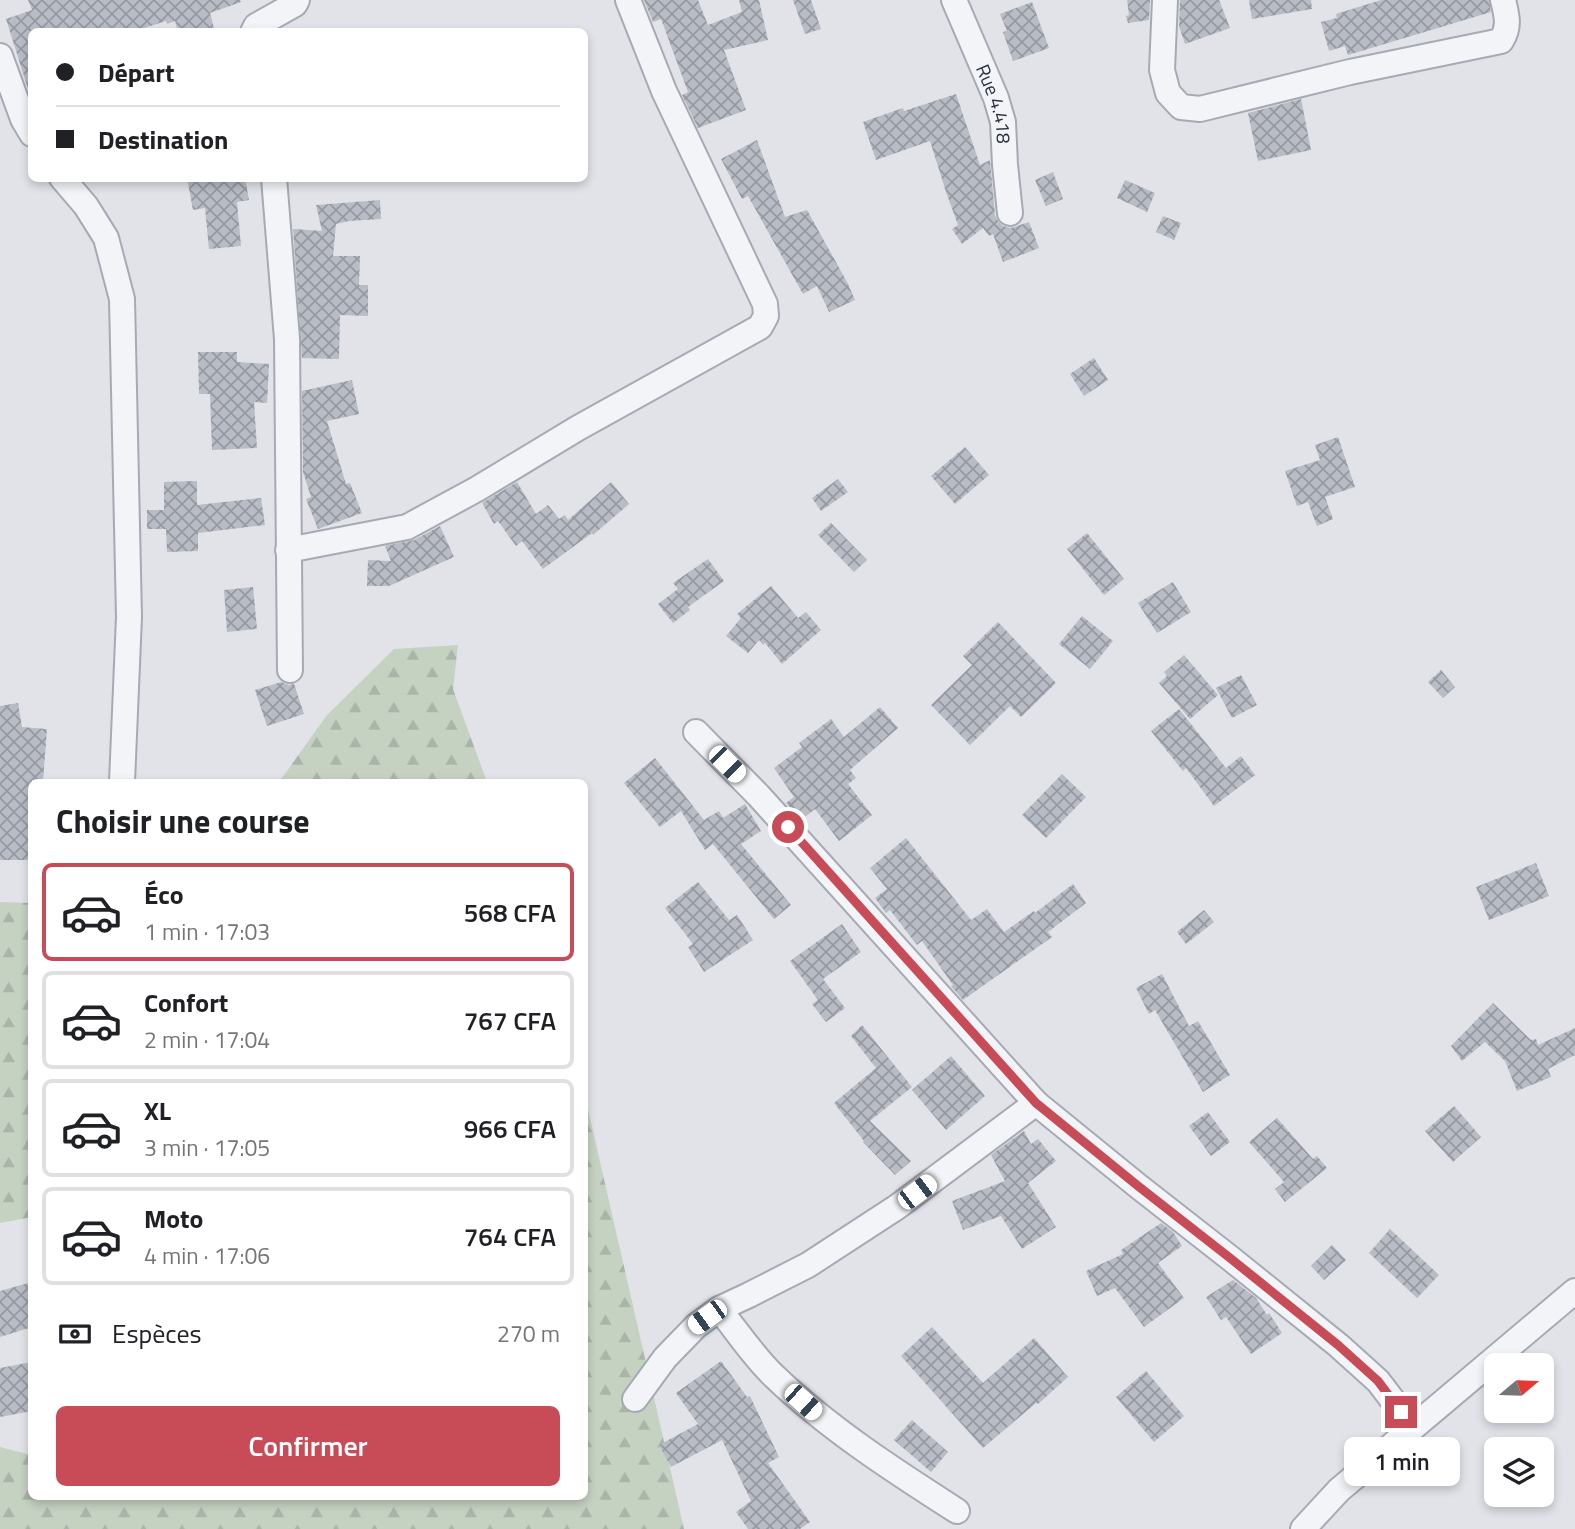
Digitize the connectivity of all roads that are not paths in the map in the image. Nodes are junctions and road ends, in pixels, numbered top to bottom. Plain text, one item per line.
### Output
1 (297, 0) edge
2 (628, 0) edge
3 (1165, 0) edge
4 (1503, 0) edge
5 (959, 2) edge
6 (255, 28) edge
7 (0, 56) edge
8 (28, 128) edge
9 (65, 182) edge
10 (274, 182) edge
11 (1010, 213) dead end
12 (288, 550) junction
13 (290, 670) dead end
14 (696, 732) dead end
15 (122, 779) edge
16 (1036, 1103) junction
17 (1575, 1291) edge
18 (719, 1309) junction
19 (635, 1399) dead end
20 (1413, 1427) junction
21 (957, 1511) dead end
22 (1303, 1529) edge

1 - 6 street
2 - 12 street
3 - 4 street
5 - 11 street, Rue 4.418
7 - 8 street
9 - 15 street
10 - 12 street
12 - 13 street
14 - 16 street
16 - 18 street
16 - 20 street
17 - 20 street
18 - 19 street
18 - 21 street
20 - 22 street

